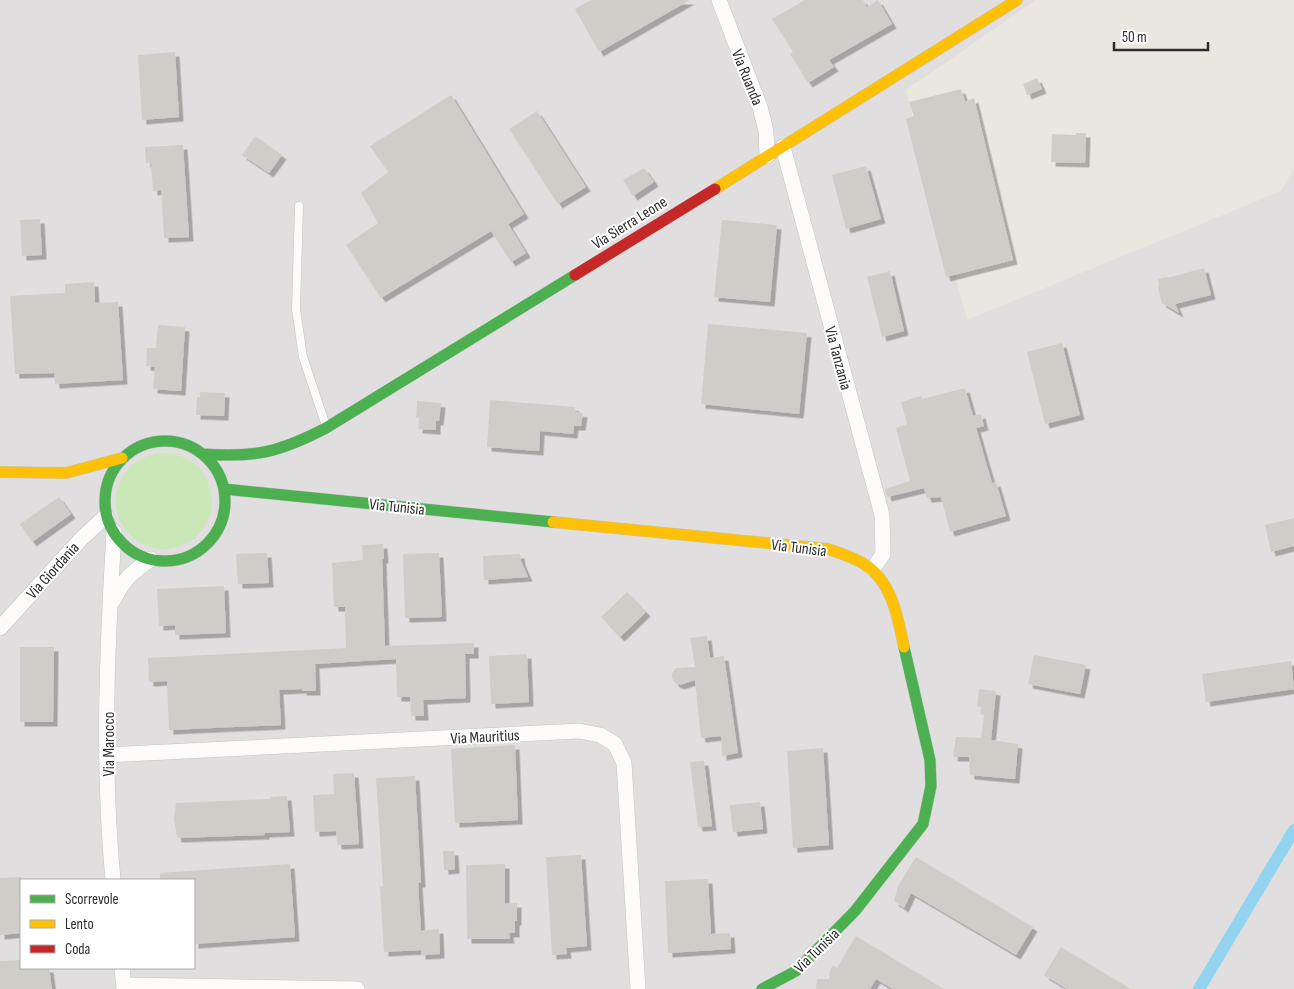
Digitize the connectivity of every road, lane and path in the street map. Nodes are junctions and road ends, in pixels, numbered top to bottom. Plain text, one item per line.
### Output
1 (719, 0) edge
2 (1017, 0) edge
3 (783, 147) junction
4 (767, 156) junction
5 (299, 206) dead end
6 (326, 428) junction
7 (203, 454) junction
8 (250, 455) junction
9 (122, 458) junction
10 (0, 472) edge
11 (66, 473) junction
12 (226, 477) junction
13 (105, 496) junction
14 (106, 516) junction
15 (114, 532) junction
16 (151, 559) junction
17 (873, 569) junction
18 (110, 607) junction
19 (0, 628) edge
20 (106, 755) junction
21 (113, 879) edge
22 (122, 969) edge
23 (124, 987) edge
24 (357, 989) edge
25 (638, 989) edge
26 (762, 989) edge

1 - 4 street, Via Ruanda
2 - 3 street, Via Sierra Leone
3 - 4 street, Via Sierra Leone
3 - 17 street, Via Tanzania
4 - 6 street, Via Sierra Leone
5 - 6 lane
6 - 8 street, Via Sierra Leone
7 - 8 street, Via Sierra Leone
7 - 9 street
7 - 12 street
8 - 12 street, Via Sierra Leone
9 - 11 street
9 - 13 street
10 - 11 street
11 - 13 street
12 - 16 street
12 - 17 street, Via Tunisia
13 - 14 street
14 - 15 street
14 - 19 street, Via Giordania
15 - 16 street
15 - 18 street, Via Marocco
16 - 18 street, Via Marocco
17 - 26 street, Via Tunisia
18 - 20 street, Via Marocco
20 - 21 street, Via Marocco
20 - 25 street, Via Mauritius
22 - 23 street
23 - 24 street

